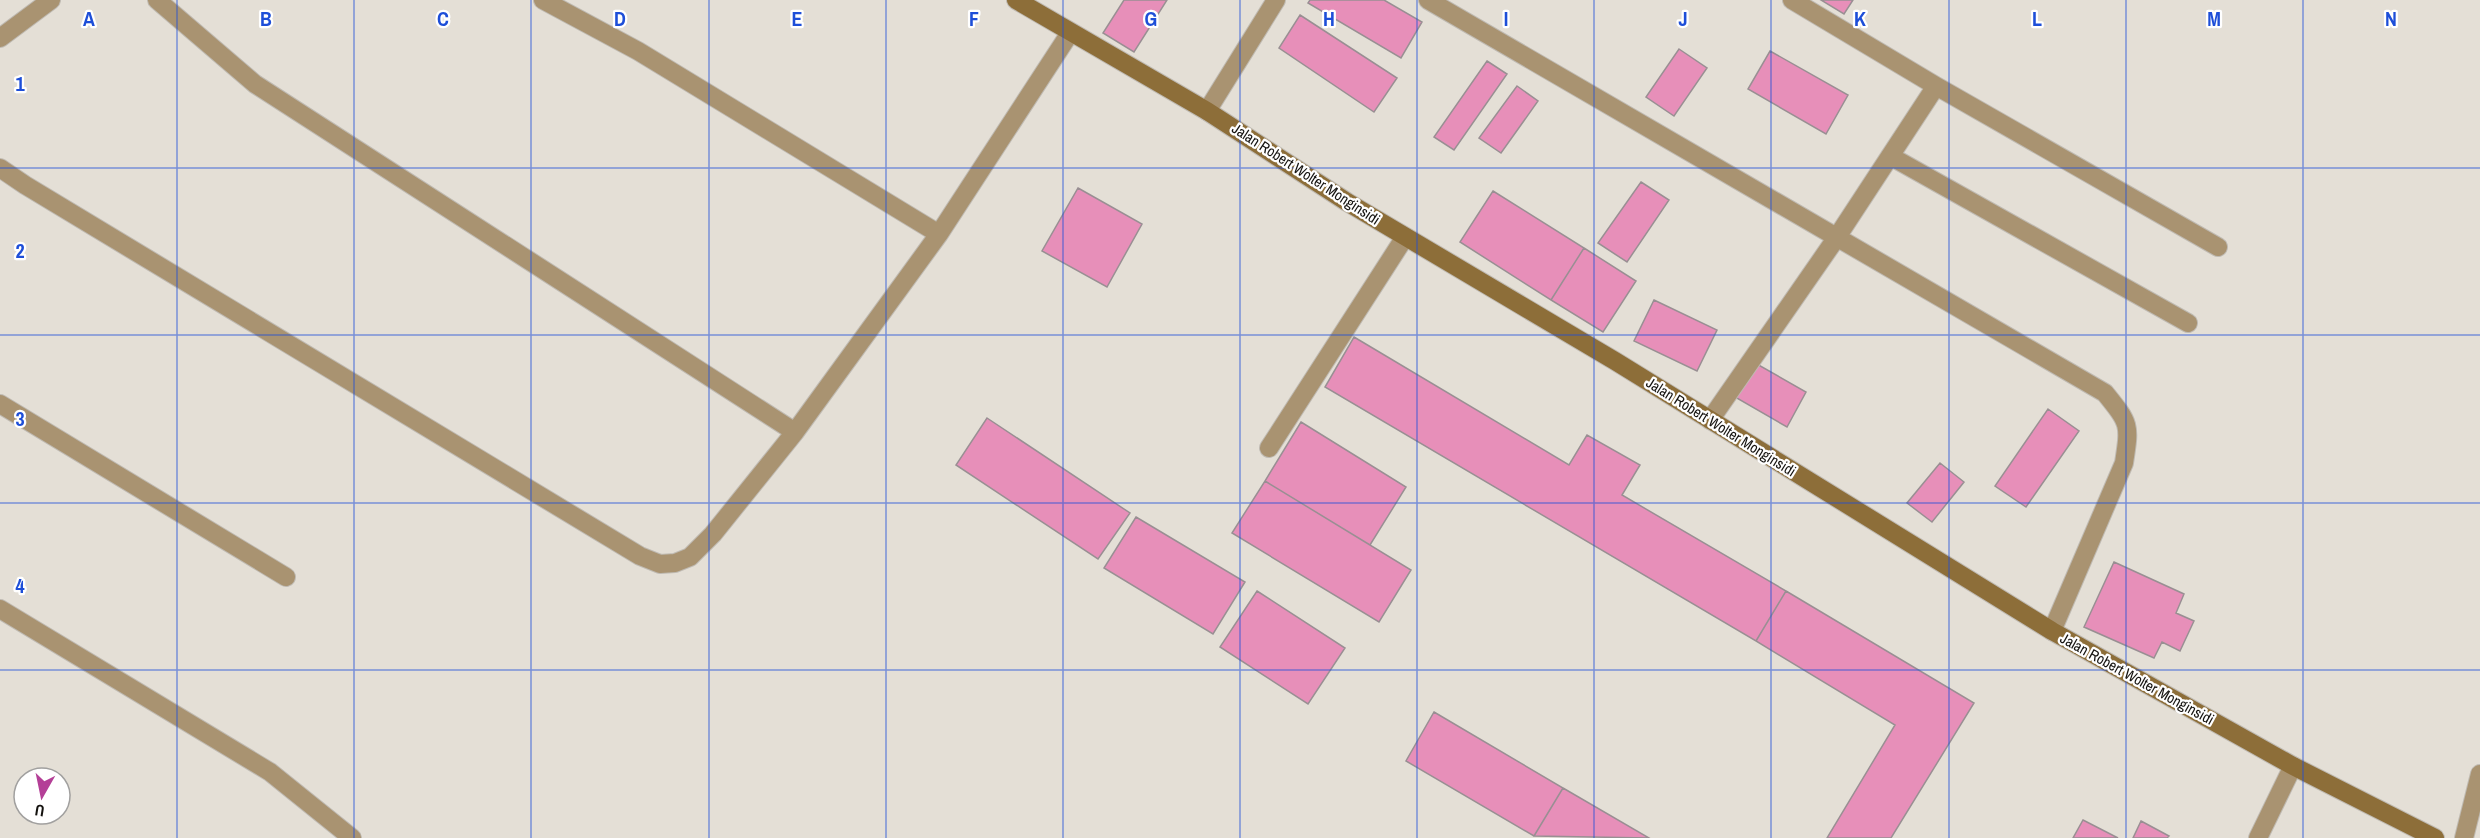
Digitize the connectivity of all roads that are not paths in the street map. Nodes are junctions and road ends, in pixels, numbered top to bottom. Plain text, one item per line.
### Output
1 (51, 0) edge
2 (157, 0) edge
3 (543, 0) edge
4 (1016, 0) edge
5 (1276, 0) edge
6 (1428, 0) edge
7 (1792, 0) edge
8 (1070, 33) junction
9 (0, 38) edge
10 (1936, 86) junction
11 (1207, 111) junction
12 (1890, 156) junction
13 (0, 168) edge
14 (939, 234) junction
15 (1405, 237) junction
16 (1837, 237) junction
17 (2218, 246) dead end
18 (2188, 324) dead end
19 (0, 404) edge
20 (1710, 420) junction
21 (795, 432) junction
22 (1269, 448) dead end
23 (286, 577) dead end
24 (0, 609) edge
25 (2052, 631) junction
26 (2294, 766) junction
27 (2480, 774) edge
28 (352, 838) edge
29 (2258, 838) edge
30 (2435, 838) edge
31 (2464, 838) edge

1 - 9 street
2 - 21 street
3 - 14 street
4 - 8 main road, Jalan Robert Wolter Monginsidi
5 - 11 street
6 - 16 street
7 - 10 street
8 - 11 main road, Jalan Robert Wolter Monginsidi
8 - 14 street
10 - 12 street
10 - 17 street
11 - 15 main road, Jalan Robert Wolter Monginsidi
12 - 16 street
12 - 18 street
13 - 21 street
14 - 21 street
15 - 20 main road, Jalan Robert Wolter Monginsidi
15 - 22 street
16 - 20 street
16 - 25 street
19 - 23 street
20 - 25 main road, Jalan Robert Wolter Monginsidi
24 - 28 street
25 - 26 main road, Jalan Robert Wolter Monginsidi
26 - 29 street
26 - 30 main road, Jalan Robert Wolter Monginsidi
27 - 31 street

